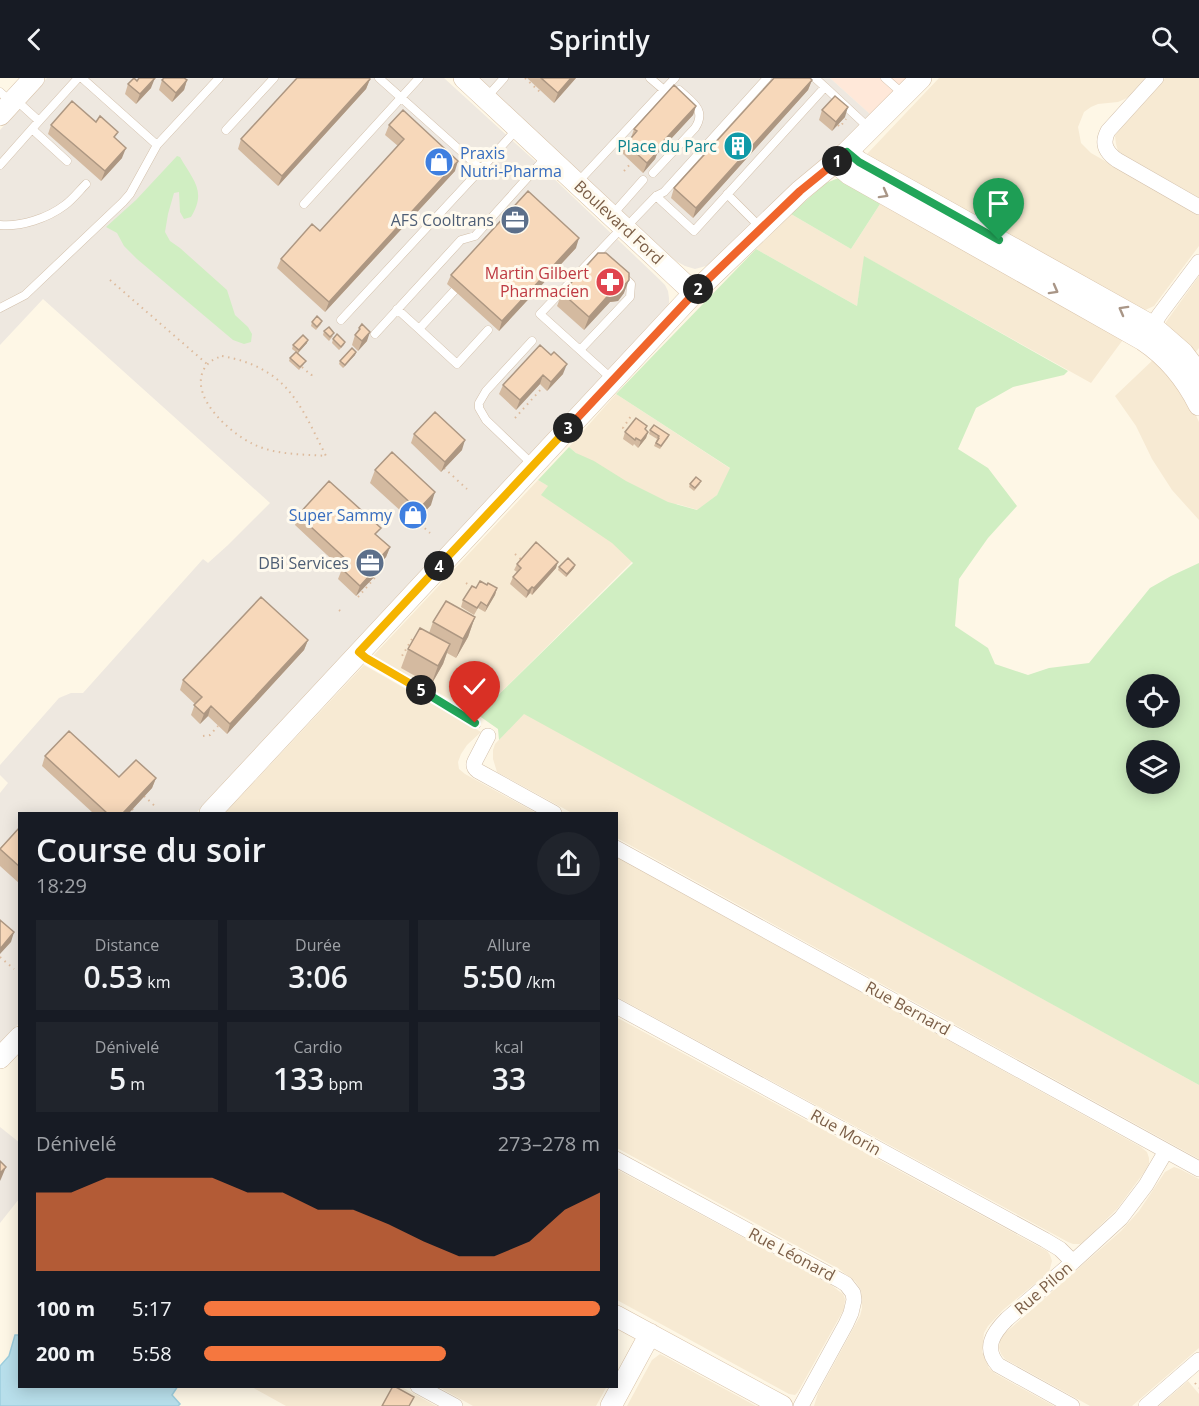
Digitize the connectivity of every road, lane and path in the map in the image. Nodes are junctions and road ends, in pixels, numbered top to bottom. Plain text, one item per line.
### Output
1 (80, 78) edge
2 (219, 78) edge
3 (274, 78) edge
4 (379, 78) edge
5 (419, 78) edge
6 (464, 78) edge
7 (504, 78) edge
8 (525, 78) edge
9 (650, 78) edge
10 (767, 78) edge
11 (815, 78) edge
12 (885, 78) edge
13 (921, 78) edge
14 (1156, 78) edge
15 (31, 79) edge
16 (672, 80) edge
17 (825, 87) junction
18 (664, 90) junction
19 (541, 91) edge
20 (683, 94) junction
21 (905, 96) junction
22 (401, 98) junction
23 (486, 98) junction
24 (677, 101) edge
25 (7, 102) edge
26 (846, 120) edge
27 (39, 121) junction
28 (838, 124) edge
29 (518, 128) junction
30 (32, 129) junction
31 (226, 130) dead end
32 (871, 130) junction
33 (157, 145) junction
34 (548, 155) junction
35 (841, 157) junction
36 (67, 161) dead end
37 (632, 162) edge
38 (0, 165) edge
39 (480, 169) junction
40 (624, 171) dead end
41 (652, 173) dead end
42 (643, 180) dead end
43 (577, 183) junction
44 (86, 184) dead end
45 (727, 194) junction
46 (656, 196) junction
47 (303, 204) dead end
48 (1199, 207) edge
49 (618, 221) junction
50 (0, 225) edge
51 (761, 228) junction
52 (597, 253) junction
53 (605, 260) edge
54 (1199, 262) edge
55 (619, 273) edge
56 (110, 280) dead end
57 (454, 291) dead end
58 (694, 293) junction
59 (0, 308) edge
60 (397, 309) junction
61 (341, 320) dead end
62 (419, 329) junction
63 (488, 330) dead end
64 (1148, 333) junction
65 (375, 334) dead end
66 (532, 341) dead end
67 (580, 350) junction
68 (207, 364) junction
69 (302, 367) edge
70 (315, 374) dead end
71 (1199, 374) edge
72 (613, 380) junction
73 (543, 387) edge
74 (1199, 405) edge
75 (631, 416) dead end
76 (514, 418) dead end
77 (628, 432) edge
78 (534, 465) junction
79 (444, 468) edge
80 (467, 489) dead end
81 (416, 520) edge
82 (430, 533) dead end
83 (515, 554) dead end
84 (523, 561) edge
85 (375, 569) edge
86 (466, 583) dead end
87 (476, 589) edge
88 (358, 597) edge
89 (339, 610) dead end
90 (343, 613) dead end
91 (411, 639) edge
92 (359, 652) junction
93 (407, 659) edge
94 (218, 726) dead end
95 (203, 736) dead end
96 (488, 736) joint
97 (144, 796) edge
98 (157, 808) dead end
99 (132, 809) edge
100 (136, 812) edge
101 (211, 812) edge
102 (552, 812) edge
103 (618, 849) edge
104 (0, 957) edge
105 (14, 969) dead end
106 (618, 1007) edge
107 (18, 1039) edge
108 (0, 1058) edge
109 (1166, 1151) junction
110 (618, 1160) edge
111 (1199, 1169) edge
112 (1073, 1262) junction
113 (618, 1317) edge
114 (650, 1334) junction
115 (1199, 1360) edge
116 (422, 1388) edge
117 (455, 1406) edge
118 (611, 1406) edge
119 (782, 1406) edge
120 (801, 1406) edge
121 (1072, 1406) edge
122 (1146, 1406) edge

1 - 27 lane
1 - 33 lane
2 - 33 lane
3 - 31 lane
4 - 22 lane
5 - 22 lane
6 - 23 street, Boulevard Ford
7 - 23 lane
8 - 19 path
9 - 18 lane
10 - 46 lane
11 - 17 lane
12 - 21 lane
13 - 21 street
14 - 48 street
15 - 25 street
16 - 18 lane
16 - 20 lane
17 - 32 lane
17 - 45 lane
18 - 43 lane
20 - 24 lane
20 - 41 lane
21 - 32 street
22 - 39 lane
22 - 47 lane
23 - 29 street, Boulevard Ford
25 - 27 lane
26 - 28 path
27 - 30 lane
29 - 34 street, Boulevard Ford
29 - 39 lane
30 - 36 lane
30 - 38 lane
32 - 35 street
33 - 59 lane
34 - 43 street, Boulevard Ford
34 - 60 lane
35 - 51 street
35 - 64 street
37 - 40 path
39 - 61 lane
42 - 49 lane
43 - 49 street, Boulevard Ford
44 - 50 lane
45 - 46 lane
45 - 51 lane
46 - 49 lane
49 - 52 lane
49 - 58 street, Boulevard Ford
51 - 58 street
52 - 53 lane
52 - 67 lane
54 - 64 street
55 - 67 lane
56 - 68 path
57 - 62 lane
58 - 72 street
60 - 62 lane
60 - 65 lane
62 - 63 lane
64 - 71 street
64 - 74 street
66 - 78 lane
67 - 72 lane
68 - 68 path
69 - 70 path
72 - 78 street
73 - 76 path
75 - 77 path
78 - 92 street
79 - 80 path
81 - 82 path
83 - 84 path
85 - 88 path
86 - 87 path
89 - 90 path
91 - 93 path
92 - 96 path
92 - 101 street
94 - 95 path
96 - 102 street
97 - 98 path
99 - 100 path
103 - 109 street, Rue Bernard
104 - 105 path
106 - 112 street, Rue Morin
107 - 108 street
109 - 111 street, Rue Bernard
109 - 112 street, Rue Pilon
110 - 120 street, Rue Léonard
112 - 121 street, Rue Pilon
113 - 114 street
114 - 118 street
114 - 119 street
115 - 122 street
116 - 117 street

